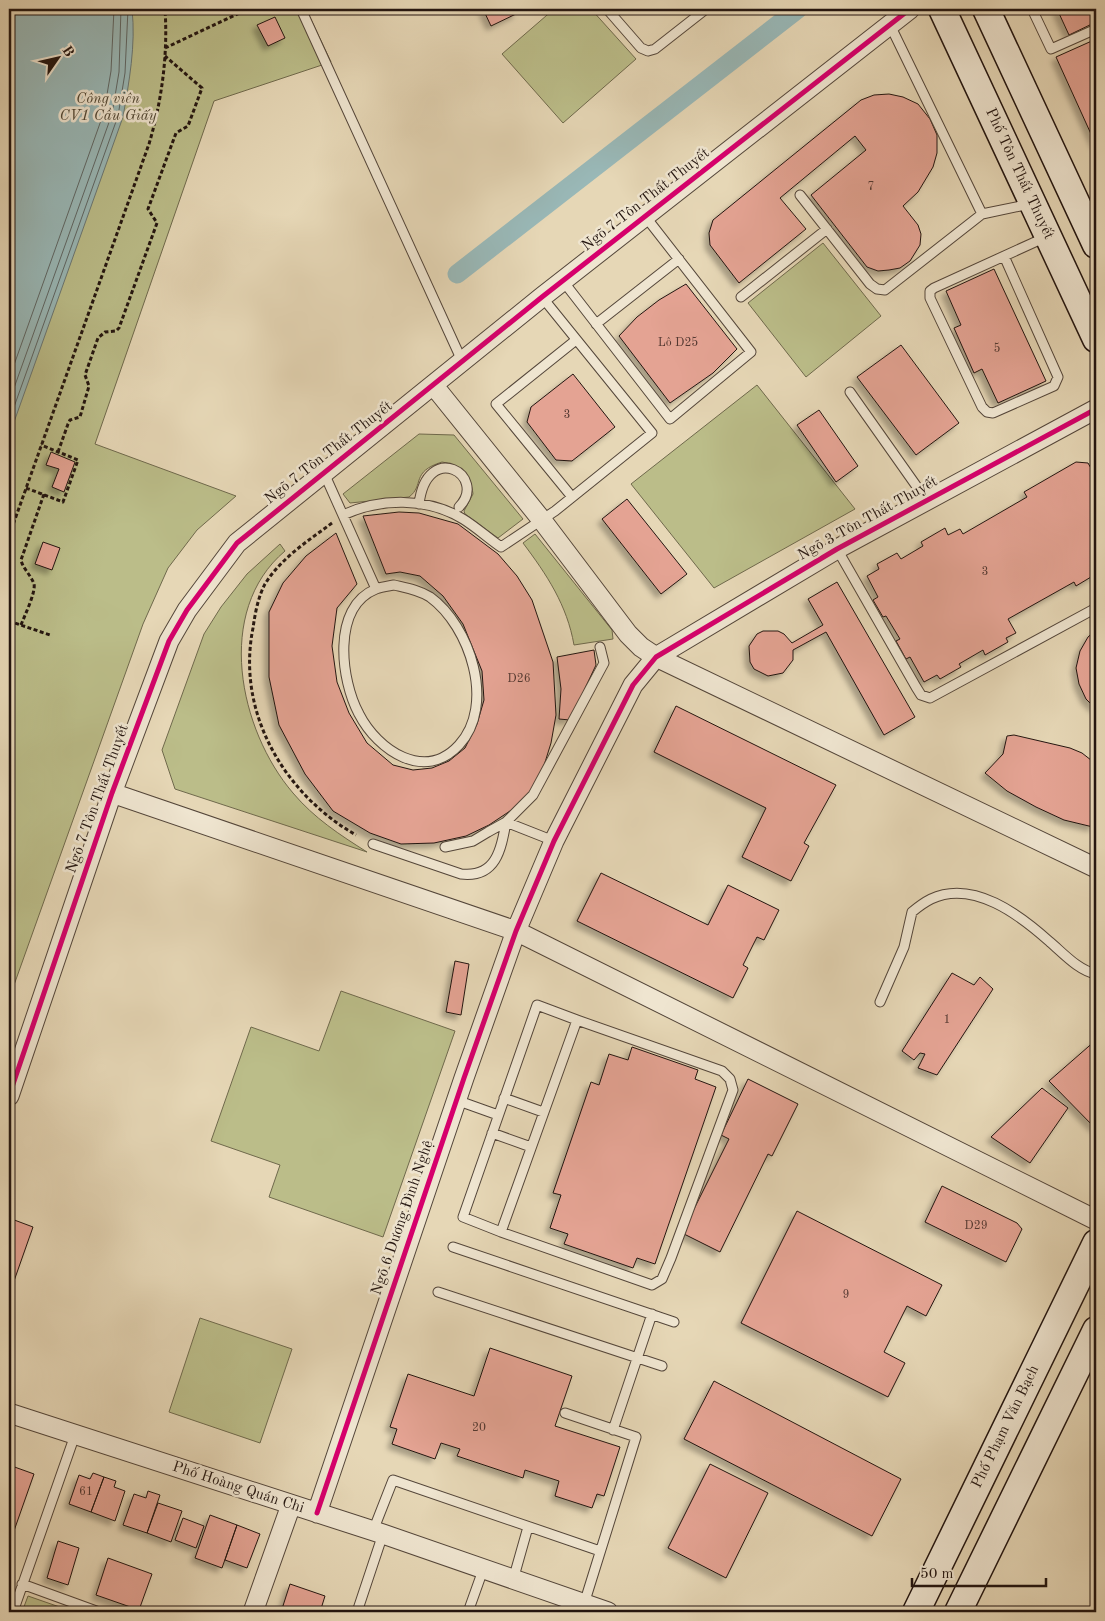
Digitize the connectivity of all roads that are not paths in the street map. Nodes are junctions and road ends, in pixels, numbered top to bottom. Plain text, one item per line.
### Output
1 (301, 9) edge
2 (607, 9) edge
3 (706, 9) edge
4 (910, 9) edge
5 (942, 9) edge
6 (986, 9) edge
7 (1032, 9) edge
8 (890, 25) junction
9 (1096, 29) edge
10 (800, 194) dead end
11 (1032, 204) junction
12 (982, 214) junction
13 (645, 216) junction
14 (827, 229) junction
15 (1048, 236) junction
16 (1096, 245) edge
17 (1004, 256) junction
18 (679, 259) junction
19 (563, 281) junction
20 (542, 297) junction
21 (741, 297) dead end
22 (596, 324) junction
23 (1096, 339) edge
24 (576, 340) junction
25 (463, 363) junction
26 (434, 386) junction
27 (850, 392) dead end
28 (1096, 409) edge
29 (324, 473) junction
30 (572, 497) junction
31 (927, 501) junction
32 (419, 504) junction
33 (459, 507) dead end
34 (343, 516) junction
35 (535, 523) junction
36 (837, 549) junction
37 (376, 589) junction
38 (1096, 608) edge
39 (600, 648) dead end
40 (656, 658) junction
41 (112, 793) junction
42 (506, 822) junction
43 (554, 841) junction
44 (373, 844) dead end
45 (445, 847) dead end
46 (1096, 868) edge
47 (516, 932) junction
48 (1096, 974) edge
49 (880, 1002) dead end
50 (577, 1020) junction
51 (9, 1096) edge
52 (504, 1098) junction
53 (456, 1100) junction
54 (543, 1112) junction
55 (498, 1115) junction
56 (492, 1133) junction
57 (531, 1147) junction
58 (1096, 1220) edge
59 (500, 1232) junction
60 (1096, 1243) edge
61 (453, 1247) dead end
62 (438, 1292) dead end
63 (652, 1314) junction
64 (674, 1322) dead end
65 (1096, 1330) edge
66 (637, 1358) junction
67 (662, 1366) dead end
68 (9, 1413) edge
69 (565, 1413) dead end
70 (613, 1430) junction
71 (75, 1435) junction
72 (291, 1505) junction
73 (317, 1513) junction
74 (528, 1527) junction
75 (378, 1533) junction
76 (600, 1551) junction
77 (483, 1570) junction
78 (513, 1580) junction
79 (22, 1584) junction
80 (584, 1604) junction
81 (13, 1612) edge
82 (99, 1612) edge
83 (253, 1612) edge
84 (357, 1612) edge
85 (468, 1612) edge
86 (608, 1612) edge
87 (916, 1612) edge
88 (958, 1612) edge

1 - 25 lane
2 - 3 lane
4 - 8 street, Ngõ 7 Tôn Thất Thuyết
5 - 11 main road, Phố Tôn Thất Thuyết
6 - 16 main road
7 - 9 lane
8 - 12 lane
8 - 13 street, Ngõ 7 Tôn Thất Thuyết
10 - 14 lane
11 - 12 lane
11 - 15 main road, Phố Tôn Thất Thuyết
12 - 14 lane
13 - 18 lane
13 - 19 street, Ngõ 7 Tôn Thất Thuyết
14 - 21 lane
15 - 17 lane
15 - 23 main road, Phố Tôn Thất Thuyết
17 - 17 lane
18 - 22 lane
18 - 22 lane
19 - 20 street, Ngõ 7 Tôn Thất Thuyết
19 - 22 lane
20 - 24 lane
20 - 25 street, Ngõ 7 Tôn Thất Thuyết
24 - 30 lane
24 - 30 lane
25 - 26 street, Ngõ 7 Tôn Thất Thuyết
26 - 29 street, Ngõ 7 Tôn Thất Thuyết
26 - 35 street
27 - 31 lane
28 - 31 street, Ngõ 3 Tôn Thất Thuyết
29 - 34 lane
29 - 41 street, Ngõ 7 Tôn Thất Thuyết
30 - 35 lane
31 - 36 street, Ngõ 3 Tôn Thất Thuyết
32 - 33 lane
32 - 34 lane
32 - 35 lane
34 - 37 lane
35 - 40 street
36 - 38 lane
36 - 40 street, Ngõ 3 Tôn Thất Thuyết
37 - 37 lane
39 - 42 lane
40 - 43 street, Ngõ 3 Tôn Thất Thuyết
40 - 46 street
41 - 47 street
41 - 51 street, Ngõ 7 Tôn Thất Thuyết
42 - 43 lane
42 - 44 lane
42 - 45 lane
43 - 47 street, Ngõ 6 Dương Đình Nghệ
47 - 53 street, Ngõ 6 Dương Đình Nghệ
47 - 58 street
48 - 49 lane
50 - 52 lane
50 - 54 lane
50 - 59 lane
52 - 54 lane
52 - 55 lane
53 - 55 lane
53 - 73 street, Ngõ 6 Dương Đình Nghệ
54 - 57 lane
55 - 56 lane
56 - 57 lane
56 - 59 lane
57 - 59 lane
60 - 87 main road, Phố Phạm Văn Bạch
61 - 63 lane
62 - 66 lane
63 - 64 lane
63 - 66 lane
65 - 88 main road
66 - 67 lane
66 - 70 lane
68 - 71 street, Phố Hoàng Quán Chi
69 - 70 lane
70 - 76 lane
71 - 72 street, Phố Hoàng Quán Chi
71 - 79 lane
72 - 73 street, Phố Hoàng Quán Chi
72 - 83 street
73 - 75 street, Phố Hoàng Quán Chi
74 - 75 lane
74 - 76 lane
74 - 78 lane
75 - 77 street, Phố Hoàng Quán Chi
75 - 84 lane
76 - 80 lane
77 - 78 street, Phố Hoàng Quán Chi
77 - 85 lane
78 - 80 street, Phố Hoàng Quán Chi
79 - 81 lane
79 - 82 lane
80 - 86 street, Phố Hoàng Quán Chi

